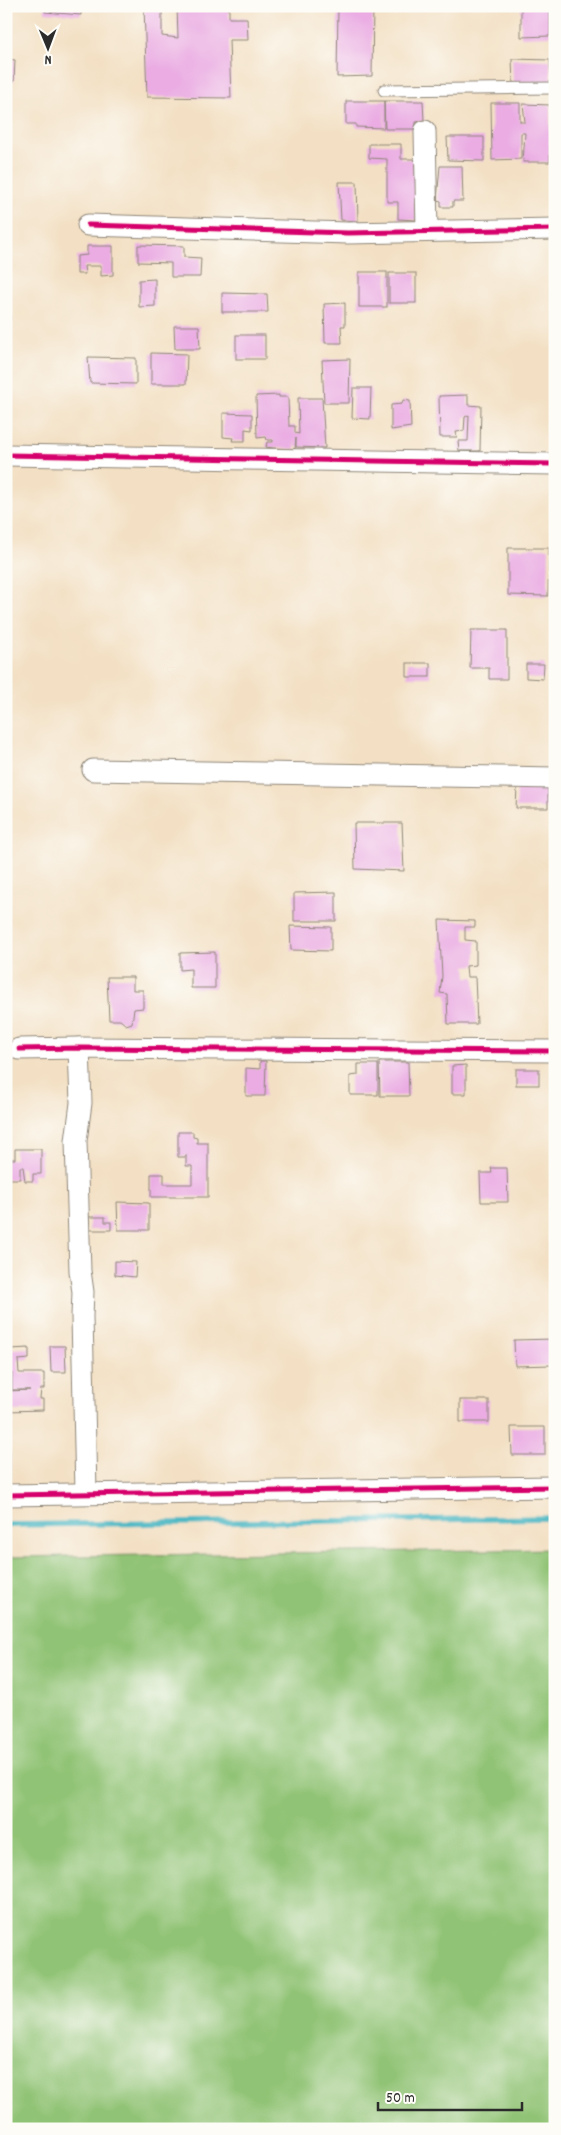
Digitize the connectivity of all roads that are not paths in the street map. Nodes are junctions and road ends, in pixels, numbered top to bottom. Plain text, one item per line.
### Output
1 (555, 88) edge
2 (384, 90) dead end
3 (425, 131) dead end
4 (88, 225) dead end
5 (555, 229) edge
6 (427, 231) junction
7 (6, 454) edge
8 (555, 464) edge
9 (93, 770) dead end
10 (555, 778) edge
11 (79, 1048) junction
12 (19, 1049) dead end
13 (555, 1051) edge
14 (555, 1487) edge
15 (86, 1492) junction
16 (6, 1494) edge

1 - 2 lane
3 - 6 street
4 - 6 street
5 - 6 street
7 - 8 street
9 - 10 street
11 - 12 street
11 - 13 street
11 - 15 street
14 - 15 street
15 - 16 street

